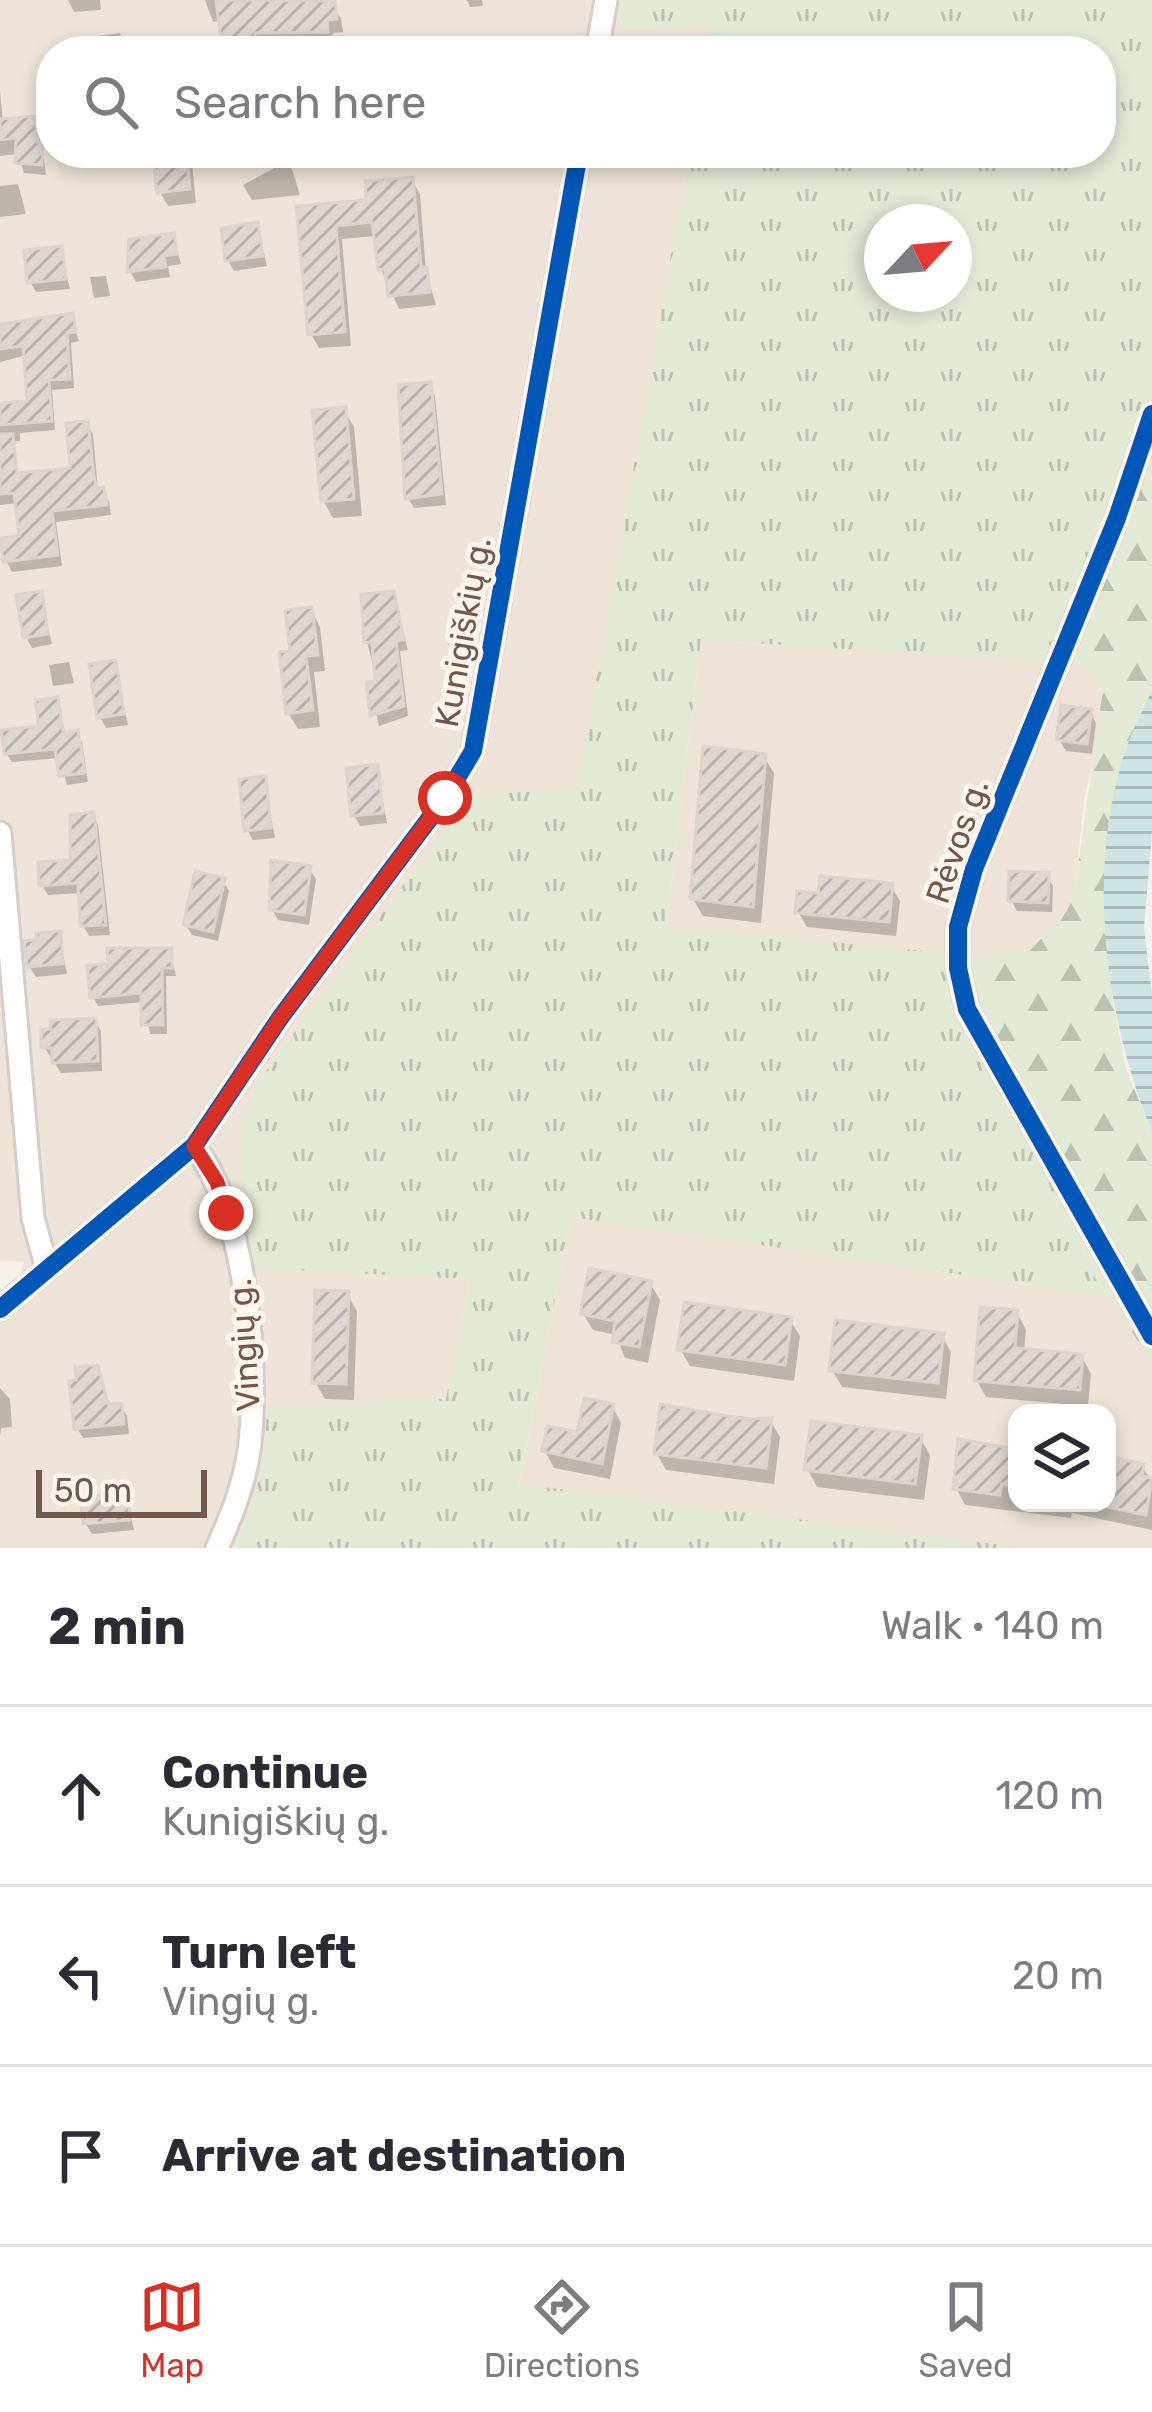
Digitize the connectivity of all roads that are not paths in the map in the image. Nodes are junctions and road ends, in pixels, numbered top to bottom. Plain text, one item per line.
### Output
1 (606, 0) edge
2 (600, 36) edge
3 (576, 168) edge
4 (1152, 414) edge
5 (0, 833) edge
6 (194, 1146) junction
7 (47, 1269) junction
8 (0, 1309) edge
9 (1152, 1336) edge
10 (217, 1548) edge

1 - 2 street
3 - 6 street, Kunigiškių g.
4 - 9 street, Rėvos g.
5 - 7 street
6 - 7 street, Kunigiškių g.
6 - 10 street, Vingių g.
7 - 8 street, Kunigiškių g.

